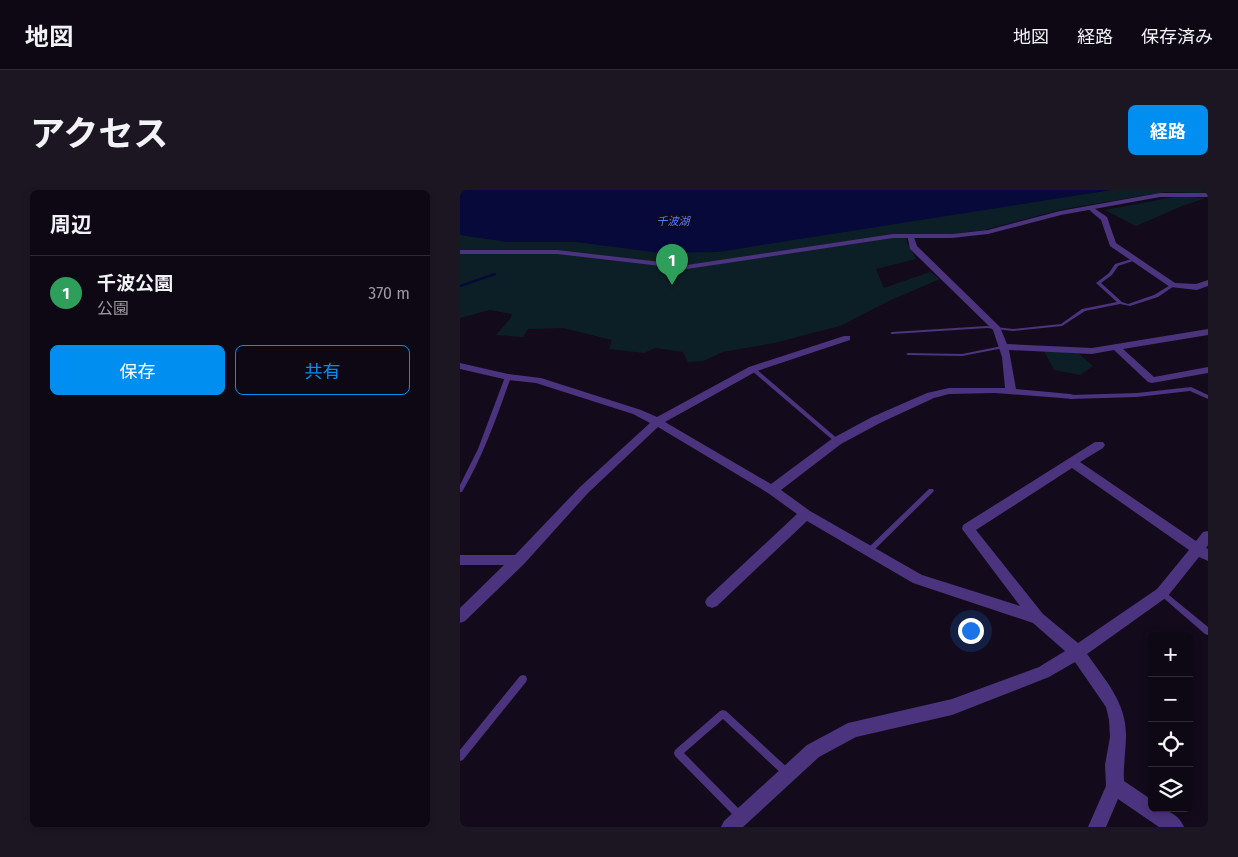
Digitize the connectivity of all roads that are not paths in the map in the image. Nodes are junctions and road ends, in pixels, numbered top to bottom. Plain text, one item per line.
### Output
1 (1208, 195) edge
2 (1089, 207) junction
3 (910, 236) junction
4 (460, 252) edge
5 (1135, 259) junction
6 (1208, 283) edge
7 (1172, 285) junction
8 (1120, 303) junction
9 (997, 328) junction
10 (1208, 332) edge
11 (892, 333) dead end
12 (847, 338) dead end
13 (1002, 347) junction
14 (1116, 347) junction
15 (908, 354) dead end
16 (460, 366) edge
17 (753, 369) junction
18 (1208, 370) edge
19 (508, 378) junction
20 (1011, 391) junction
21 (1070, 397) joint
22 (1208, 397) edge
23 (657, 422) junction
24 (837, 442) junction
25 (1099, 445) dead end
26 (1073, 463) junction
27 (460, 490) edge
28 (772, 490) junction
29 (931, 491) dead end
30 (806, 514) junction
31 (1208, 536) edge
32 (869, 551) junction
33 (1202, 552) edge
34 (460, 560) edge
35 (519, 560) junction
36 (1162, 593) junction
37 (712, 602) dead end
38 (460, 617) edge
39 (1038, 618) junction
40 (1208, 632) edge
41 (1077, 652) junction
42 (523, 679) dead end
43 (460, 757) edge
44 (788, 774) junction
45 (1115, 786) junction
46 (735, 822) edge
47 (1098, 827) edge
48 (1175, 827) edge

1 - 2 street
2 - 3 street
2 - 5 street
3 - 4 street
3 - 9 street
5 - 7 street
5 - 8 lane
6 - 7 street
7 - 8 lane
8 - 9 lane
9 - 11 lane
9 - 13 street
10 - 14 street
12 - 17 street
13 - 14 street
13 - 15 lane
13 - 20 street
14 - 18 street
16 - 19 street
17 - 23 street
17 - 24 lane
19 - 23 street
19 - 27 lane
20 - 21 street
20 - 24 street
21 - 22 lane
23 - 28 street
23 - 35 street
24 - 28 street
25 - 26 street
26 - 33 street
26 - 39 street
28 - 30 street
29 - 32 lane
30 - 32 street
30 - 37 street
31 - 33 street
32 - 39 street
33 - 36 street
34 - 35 street
35 - 38 street
36 - 40 lane
36 - 41 street
39 - 41 street
41 - 44 street
41 - 45 street
42 - 43 lane
44 - 46 street
44 - 46 lane
45 - 47 street
45 - 48 street

